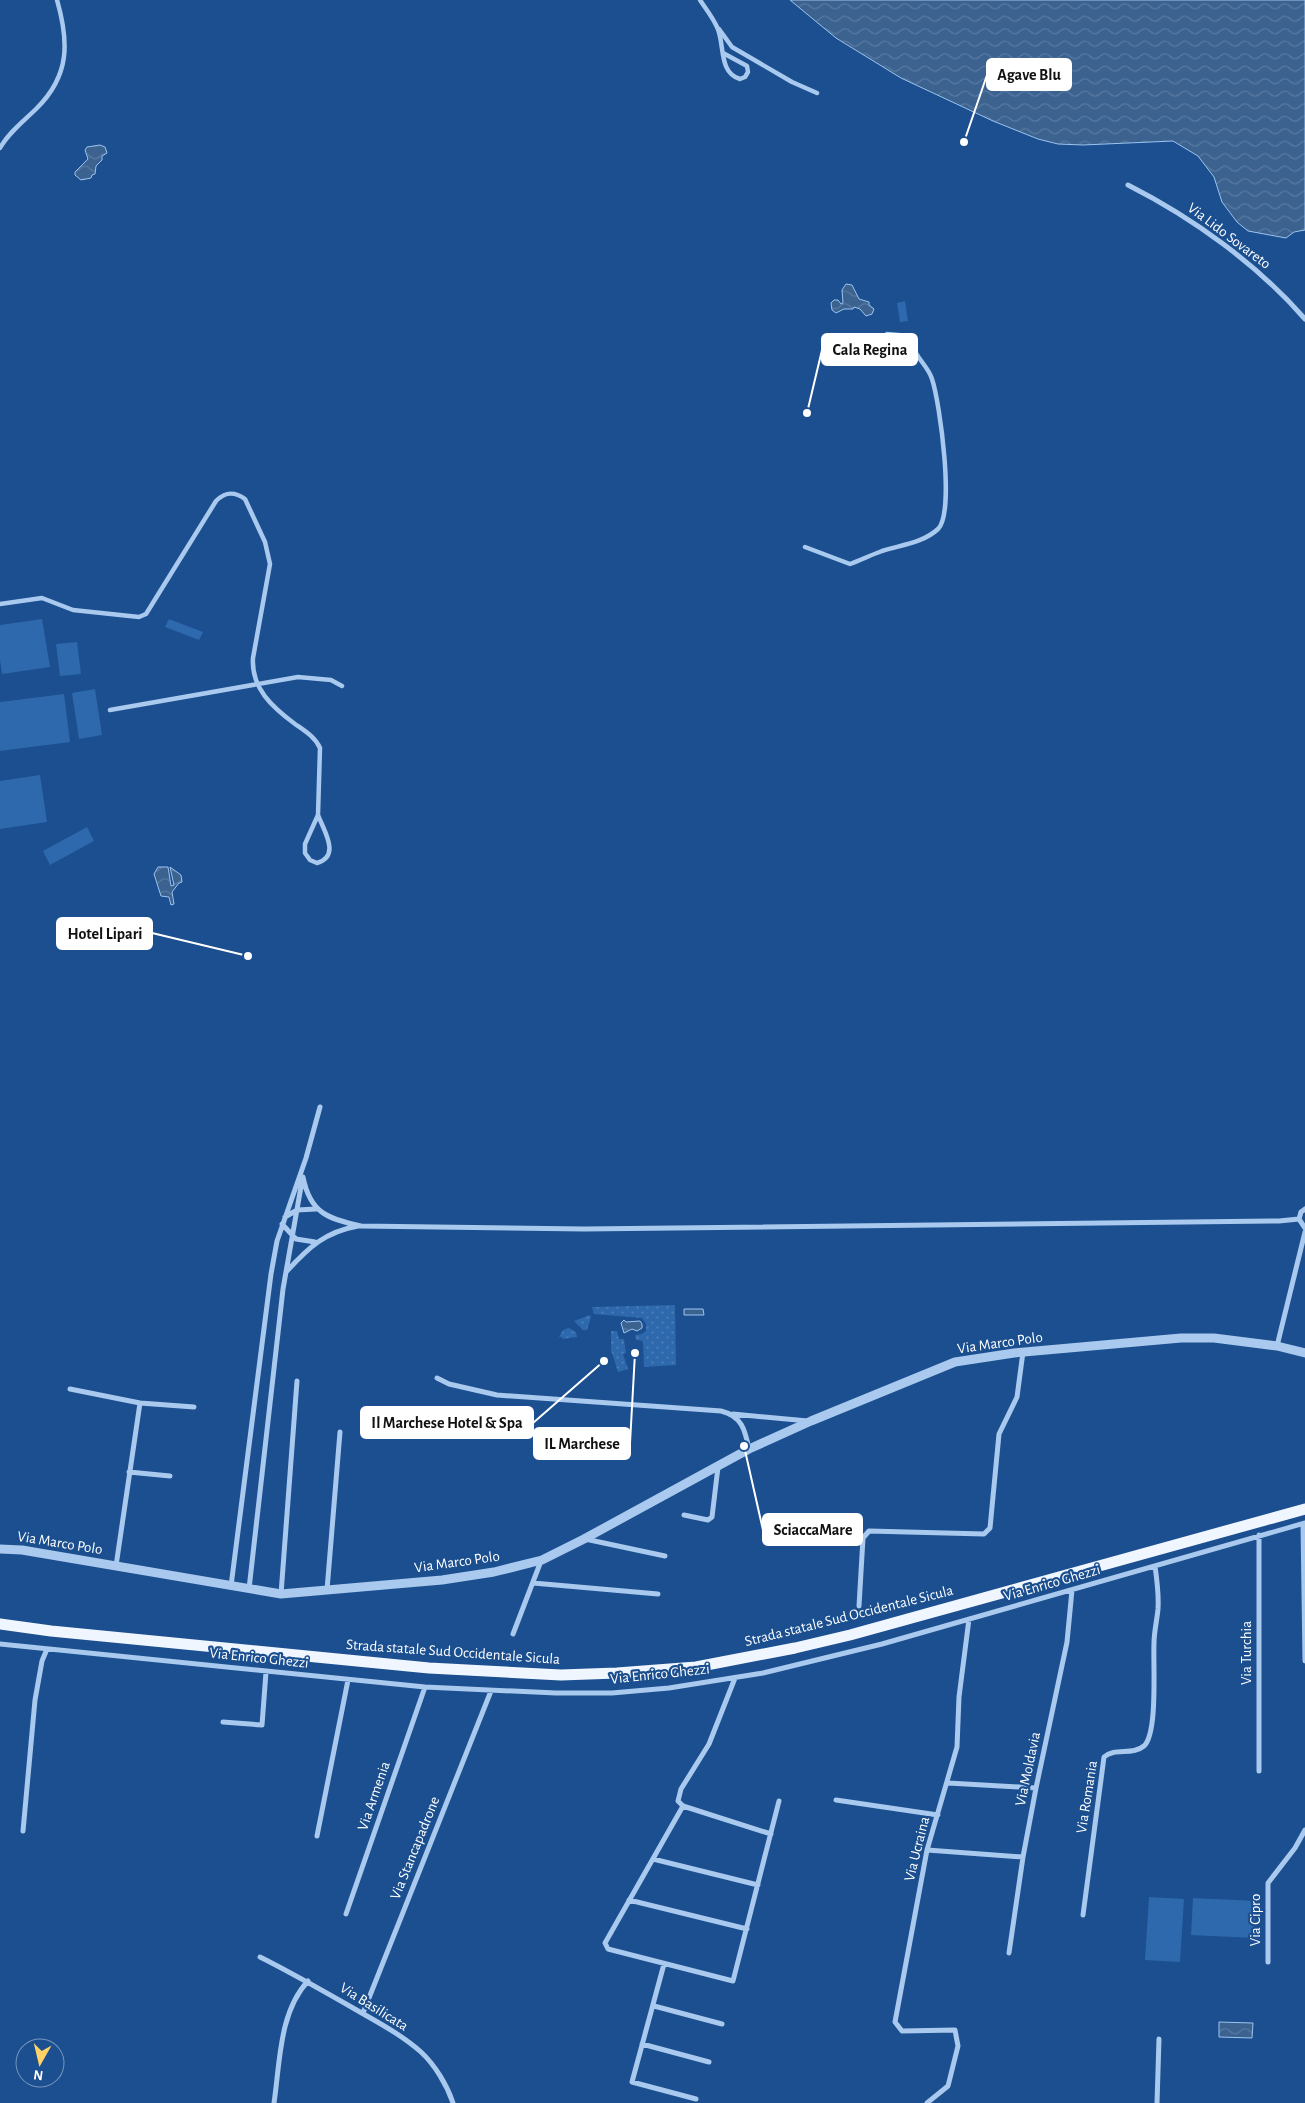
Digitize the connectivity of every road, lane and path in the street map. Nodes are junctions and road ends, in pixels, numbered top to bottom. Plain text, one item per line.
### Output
1 (56, 0) edge
2 (700, 0) edge
3 (718, 28) junction
4 (723, 53) junction
5 (817, 92) dead end
6 (0, 148) edge
7 (1128, 185) dead end
8 (1305, 319) edge
9 (887, 334) dead end
10 (805, 547) dead end
11 (0, 604) edge
12 (256, 684) junction
13 (342, 686) dead end
14 (110, 710) dead end
15 (318, 815) junction
16 (320, 1107) dead end
17 (306, 1158) junction
18 (303, 1177) junction
19 (316, 1209) junction
20 (1305, 1209) edge
21 (297, 1210) junction
22 (285, 1217) junction
23 (1299, 1219) junction
24 (282, 1224) junction
25 (361, 1226) junction
26 (1305, 1230) edge
27 (292, 1236) junction
28 (315, 1242) junction
29 (286, 1272) junction
30 (1277, 1346) junction
31 (1023, 1352) junction
32 (1305, 1353) edge
33 (437, 1378) dead end
34 (297, 1381) dead end
35 (70, 1389) dead end
36 (140, 1402) junction
37 (194, 1407) dead end
38 (733, 1414) junction
39 (811, 1421) junction
40 (340, 1432) dead end
41 (749, 1449) junction
42 (718, 1467) junction
43 (129, 1472) junction
44 (170, 1476) dead end
45 (1305, 1509) edge
46 (684, 1515) dead end
47 (1304, 1523) edge
48 (1259, 1536) junction
49 (584, 1539) junction
50 (0, 1549) edge
51 (665, 1556) dead end
52 (542, 1560) junction
53 (116, 1566) junction
54 (1155, 1566) junction
55 (533, 1583) junction
56 (231, 1586) junction
57 (249, 1589) junction
58 (327, 1590) junction
59 (1072, 1590) junction
60 (281, 1594) junction
61 (658, 1594) dead end
62 (859, 1606) dead end
63 (969, 1619) junction
64 (0, 1624) edge
65 (513, 1634) dead end
66 (0, 1644) edge
67 (46, 1649) junction
68 (1305, 1661) edge
69 (266, 1672) junction
70 (735, 1678) junction
71 (348, 1680) junction
72 (425, 1687) junction
73 (491, 1691) junction
74 (223, 1722) dead end
75 (1259, 1771) dead end
76 (948, 1783) junction
77 (1036, 1788) junction
78 (836, 1800) dead end
79 (780, 1801) dead end
80 (683, 1806) junction
81 (938, 1815) junction
82 (1305, 1830) edge
83 (23, 1831) dead end
84 (771, 1834) junction
85 (317, 1836) dead end
86 (927, 1850) junction
87 (1023, 1857) junction
88 (652, 1859) junction
89 (758, 1885) junction
90 (629, 1900) junction
91 (346, 1914) dead end
92 (1083, 1915) dead end
93 (747, 1929) junction
94 (1009, 1953) dead end
95 (260, 1957) dead end
96 (1268, 1962) dead end
97 (664, 1964) junction
98 (308, 1981) junction
99 (654, 2006) junction
100 (363, 2013) junction
101 (722, 2024) dead end
102 (1159, 2039) dead end
103 (642, 2044) junction
104 (709, 2062) dead end
105 (696, 2099) dead end
106 (274, 2103) edge
107 (453, 2103) edge
108 (927, 2103) edge
109 (1157, 2103) edge

1 - 6 street
2 - 3 street
3 - 4 street
3 - 5 street
4 - 4 street
7 - 8 street, Via Lido Sovareto
9 - 10 street
11 - 12 street
12 - 13 street
12 - 14 street
12 - 15 street
15 - 15 street
16 - 17 street
17 - 18 street
17 - 22 street
18 - 19 street
18 - 21 street
19 - 21 street
19 - 25 street
20 - 23 street
21 - 22 street
21 - 27 street
22 - 24 street
23 - 25 street
23 - 26 street
24 - 27 street
24 - 56 street
25 - 28 street
26 - 30 street
27 - 28 street
27 - 29 street
28 - 29 street
29 - 57 street
30 - 31 street, Via Marco Polo
30 - 32 street, Via Marco Polo
31 - 39 street, Via Marco Polo
31 - 62 street
33 - 38 street
34 - 60 street
35 - 36 street
36 - 37 street
36 - 43 street, Via Marco Polo
38 - 39 street
38 - 41 street
39 - 41 street, Via Marco Polo
40 - 58 street
41 - 42 street, Via Marco Polo
42 - 46 street
42 - 49 street, Via Marco Polo
43 - 44 street
43 - 53 street, Via Marco Polo
45 - 64 main road, Strada statale Sud Occidentale Sicula
47 - 48 street, Via Enrico Ghezzi
47 - 68 street
48 - 54 street, Via Enrico Ghezzi
48 - 75 street, Via Turchia
49 - 51 street
49 - 52 street, Via Marco Polo
50 - 53 street, Via Marco Polo
52 - 55 street
52 - 58 street, Via Marco Polo
53 - 56 street, Via Marco Polo
54 - 59 street, Via Enrico Ghezzi
54 - 92 street, Via Romania
55 - 61 street
55 - 65 street
56 - 57 street, Via Marco Polo
57 - 60 street, Via Marco Polo
58 - 60 street, Via Marco Polo
59 - 63 street, Via Enrico Ghezzi
59 - 77 street, Via Moldavia
63 - 70 street, Via Enrico Ghezzi
63 - 76 street, Via Ucraina
66 - 67 street, Via Enrico Ghezzi
67 - 69 street, Via Enrico Ghezzi
67 - 83 street
69 - 71 street, Via Enrico Ghezzi
69 - 74 street
70 - 73 street, Via Enrico Ghezzi
70 - 80 street
71 - 72 street, Via Enrico Ghezzi
71 - 85 street
72 - 73 street, Via Enrico Ghezzi
72 - 91 street, Via Armenia
73 - 100 street, Via Stancapadrone
76 - 77 street
76 - 81 street, Via Ucraina
77 - 87 street, Via Moldavia
78 - 81 street
79 - 84 street
80 - 84 street
80 - 88 street
81 - 86 street, Via Ucraina
82 - 96 street, Via Cipro
84 - 89 street
86 - 87 street
86 - 108 street, Via Ucraina
87 - 94 street, Via Moldavia
88 - 89 street
88 - 90 street
89 - 93 street
90 - 93 street
90 - 97 street
93 - 97 street
95 - 98 street, Via Basilicata
97 - 99 street
98 - 100 street, Via Basilicata
98 - 106 street
99 - 101 street
99 - 103 street
100 - 107 street, Via Basilicata
102 - 109 street
103 - 104 street
103 - 105 street

